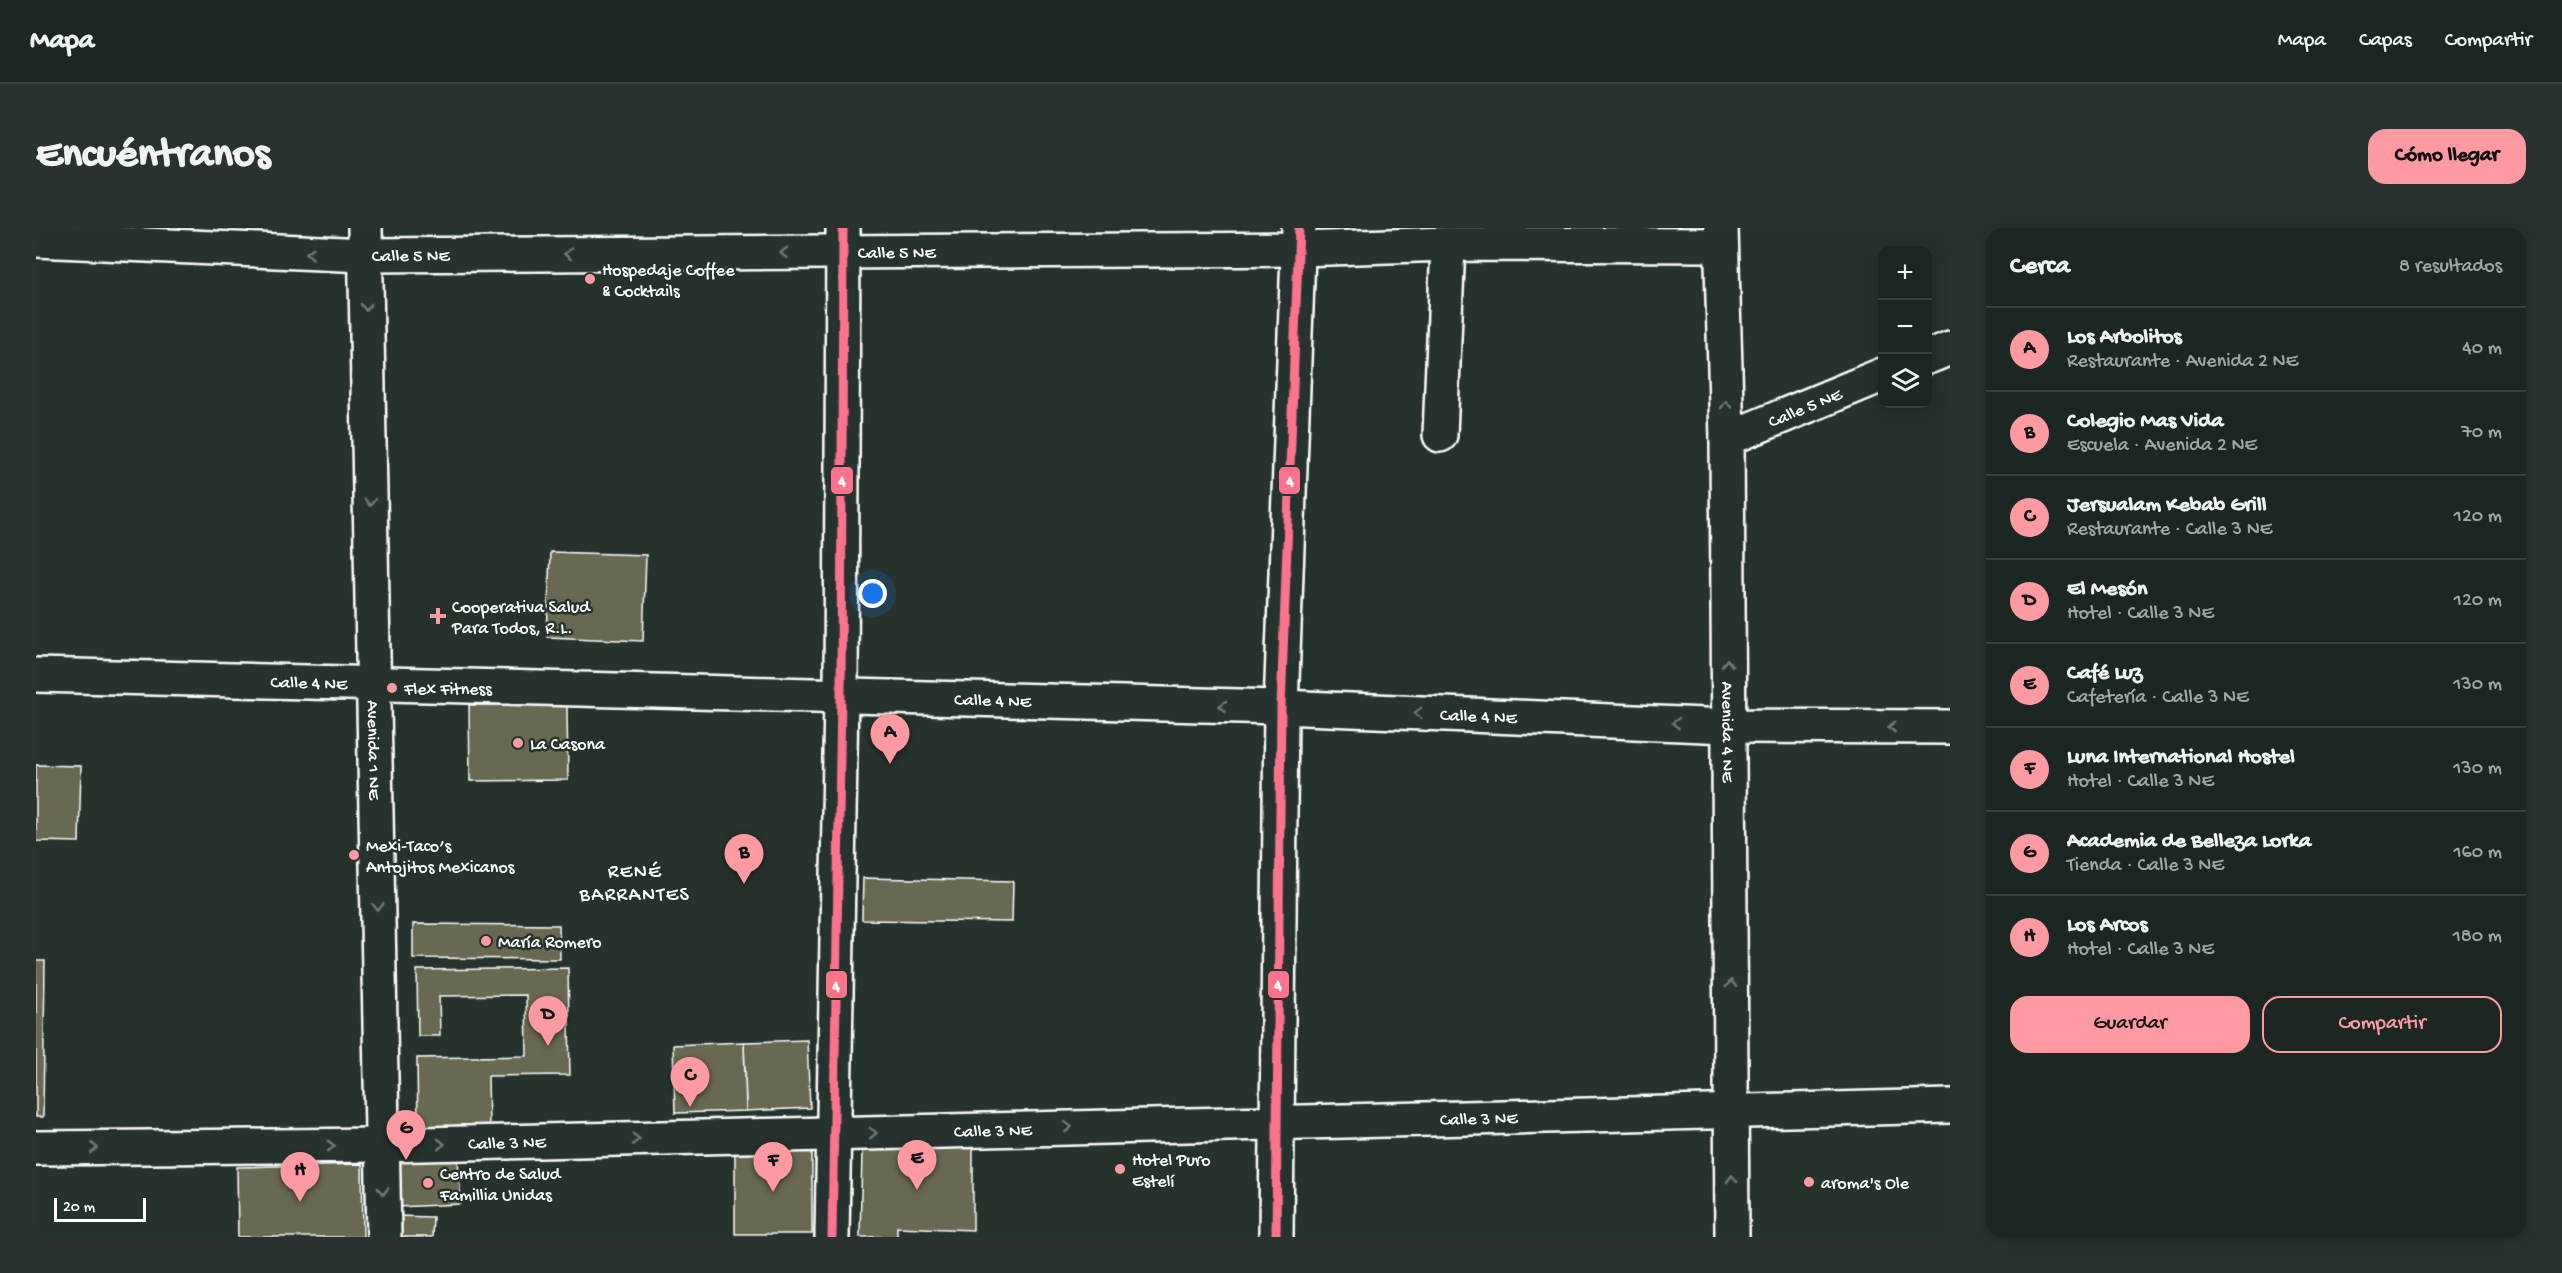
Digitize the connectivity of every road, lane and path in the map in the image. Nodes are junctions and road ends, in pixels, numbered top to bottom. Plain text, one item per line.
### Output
1 (1721, 236) edge
2 (1299, 239) edge
3 (36, 240) edge
4 (843, 240) edge
5 (365, 242) edge
6 (1448, 244) junction
7 (1950, 348) edge
8 (1932, 355) edge
9 (1878, 377) edge
10 (1440, 435) dead end
11 (1727, 439) junction
12 (36, 675) edge
13 (373, 683) junction
14 (841, 695) junction
15 (1281, 707) junction
16 (1728, 726) junction
17 (1950, 728) edge
18 (1950, 1106) edge
19 (1733, 1113) junction
20 (1277, 1122) junction
21 (833, 1134) junction
22 (383, 1145) junction
23 (36, 1148) edge
24 (384, 1237) edge
25 (832, 1237) edge
26 (1276, 1237) edge
27 (1732, 1237) edge

1 - 6 street, Calle 5 NE
11 -> 1 street, Avenida 4 NE
2 - 4 street, Calle 5 NE
2 - 6 street, Calle 5 NE
2 - 15 street
5 -> 3 street, Calle 5 NE
4 -> 5 street, Calle 5 NE
4 - 14 street
5 -> 13 street, Avenida 1 NE
6 - 10 street
7 - 8 street
9 - 11 street, Calle 5 NE
16 -> 11 street, Avenida 4 NE
12 - 13 street, Calle 4 NE
13 - 14 street, Calle 4 NE
13 -> 22 street, Avenida 1 NE
15 -> 14 street, Calle 4 NE
14 - 21 street
16 -> 15 street, Calle 4 NE
15 - 20 street
17 -> 16 street, Calle 4 NE
19 -> 16 street, Avenida 4 NE
18 - 19 street, Calle 3 NE
19 - 20 street, Calle 3 NE
27 -> 19 street, Avenida 4 NE
21 -> 20 street, Calle 3 NE
20 - 26 street
22 -> 21 street, Calle 3 NE
21 - 25 street
23 -> 22 street, Calle 3 NE
22 -> 24 street, Avenida 1 NE

